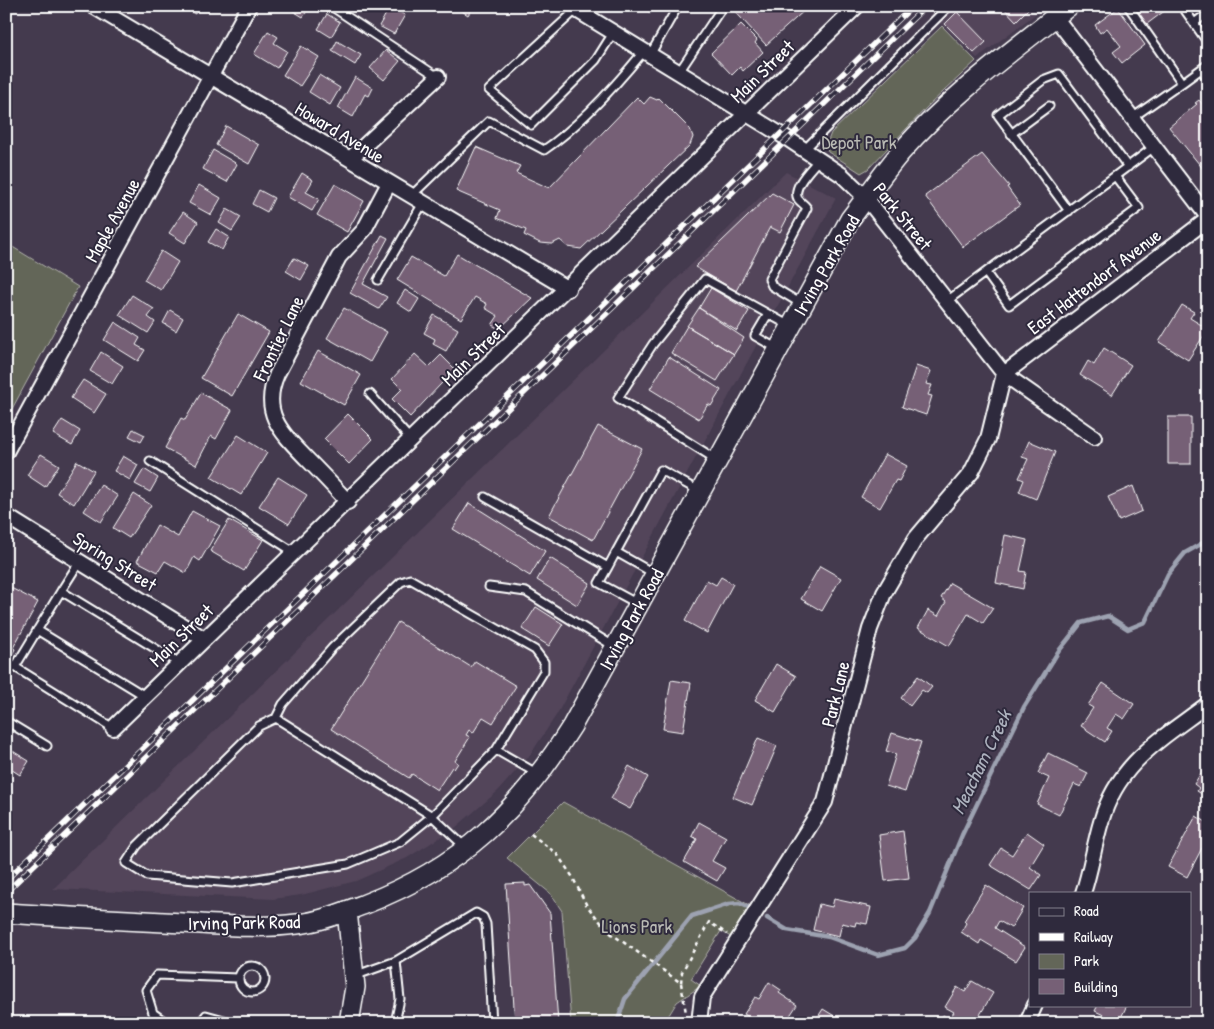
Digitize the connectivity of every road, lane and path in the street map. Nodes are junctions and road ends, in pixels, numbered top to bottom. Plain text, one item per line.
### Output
1 (93, 6) edge
2 (249, 6) edge
3 (331, 6) edge
4 (678, 6) edge
5 (723, 6) edge
6 (857, 6) edge
7 (949, 6) edge
8 (1128, 6) edge
9 (1182, 6) edge
10 (573, 8) edge
11 (1062, 12) edge
12 (1208, 13) edge
13 (1194, 23) junction
14 (613, 33) junction
15 (1208, 43) edge
16 (647, 53) junction
17 (1208, 64) edge
18 (1201, 69) junction
19 (679, 72) junction
20 (212, 77) junction
21 (438, 77) joint
22 (1208, 79) edge
23 (1182, 83) junction
24 (1049, 106) dead end
25 (746, 112) junction
26 (1132, 118) junction
27 (1011, 134) junction
28 (1154, 147) junction
29 (804, 150) junction
30 (350, 159) junction
31 (819, 159) junction
32 (1128, 167) junction
33 (1115, 176) junction
34 (389, 183) junction
35 (866, 198) junction
36 (417, 199) junction
37 (1069, 211) junction
38 (1208, 218) edge
39 (986, 273) junction
40 (378, 280) dead end
41 (568, 289) junction
42 (947, 301) junction
43 (803, 305) junction
44 (768, 314) junction
45 (790, 327) junction
46 (778, 349) junction
47 (1004, 374) junction
48 (370, 394) dead end
49 (1094, 437) dead end
50 (411, 440) junction
51 (6, 452) edge
52 (718, 460) junction
53 (150, 461) dead end
54 (700, 492) junction
55 (485, 497) dead end
56 (348, 502) junction
57 (8, 523) edge
58 (294, 552) junction
59 (616, 552) junction
60 (80, 561) junction
61 (608, 567) junction
62 (655, 574) junction
63 (489, 587) dead end
64 (61, 591) junction
65 (639, 604) junction
66 (38, 630) junction
67 (204, 638) junction
68 (616, 647) junction
69 (179, 663) junction
70 (145, 696) junction
71 (1208, 704) edge
72 (276, 718) junction
73 (6, 722) edge
74 (114, 728) joint
75 (47, 746) dead end
76 (496, 750) junction
77 (540, 775) junction
78 (432, 816) junction
79 (531, 834) dead end
80 (467, 849) junction
81 (1083, 892) edge
82 (347, 911) junction
83 (6, 913) edge
84 (737, 941) junction
85 (396, 961) junction
86 (354, 976) junction
87 (238, 978) dead end
88 (680, 983) junction
89 (1035, 1006) edge
90 (693, 1022) edge
91 (167, 1023) edge
92 (200, 1023) edge
93 (235, 1023) edge
94 (350, 1023) edge
95 (395, 1023) edge
96 (492, 1023) edge
97 (1027, 1023) edge

1 - 20 street, Howard Avenue
2 - 20 street, Maple Avenue
3 - 21 lane
4 - 16 lane
5 - 19 lane
6 - 25 street, Main Street
7 - 29 lane
8 - 23 lane
9 - 13 lane
10 - 14 street, Park Street
10 - 14 lane
11 - 26 street
11 - 35 main road, Irving Park Road
12 - 13 lane
13 - 15 lane
14 - 16 street, Park Street
16 - 19 street, Park Street
16 - 36 lane
17 - 18 lane
18 - 22 lane
18 - 23 lane
19 - 25 street, Park Street
20 - 30 street, Howard Avenue
20 - 51 street, Maple Avenue
21 - 30 street
23 - 26 lane
24 - 27 lane
25 - 29 street, Park Street
25 - 41 street, Main Street
26 - 28 street
27 - 32 lane
27 - 37 lane
28 - 32 lane
28 - 38 street
29 - 31 street, Park Street
30 - 34 street, Howard Avenue
31 - 35 street, Park Street
31 - 43 lane
32 - 33 lane
33 - 37 lane
33 - 39 lane
34 - 36 street, Howard Avenue
34 - 56 street, Frontier Lane
35 - 42 street, Park Street
35 - 43 main road, Irving Park Road
36 - 40 lane
36 - 41 street, Howard Avenue
37 - 39 lane
38 - 47 street, East Hattendorf Avenue
39 - 42 lane
41 - 50 street, Main Street
42 - 47 street, Park Street
43 - 45 main road, Irving Park Road
44 - 45 lane
44 - 46 lane
44 - 52 lane
45 - 46 main road, Irving Park Road
46 - 52 main road, Irving Park Road
47 - 49 street, Park Street
47 - 84 street, Park Lane
48 - 50 lane
50 - 56 street, Main Street
52 - 54 main road, Irving Park Road
53 - 58 lane
54 - 59 lane
54 - 62 main road, Irving Park Road
55 - 61 lane
56 - 58 street, Main Street
57 - 60 street, Spring Street
58 - 67 street, Main Street
59 - 61 lane
59 - 62 lane
60 - 64 lane
60 - 67 street, Spring Street
61 - 65 lane
62 - 65 main road, Irving Park Road
63 - 68 lane
64 - 66 lane
64 - 69 lane
65 - 68 main road, Irving Park Road
66 - 70 lane
66 - 74 lane
67 - 69 street, Main Street
68 - 77 main road, Irving Park Road
69 - 70 street, Main Street
70 - 74 street, Main Street
71 - 81 street
72 - 76 lane
72 - 78 lane
72 - 78 lane
73 - 75 lane
76 - 77 lane
76 - 78 lane
77 - 80 main road, Irving Park Road
78 - 80 lane
79 - 88 path
80 - 82 main road, Irving Park Road
82 - 83 main road, Irving Park Road
82 - 86 main road
84 - 88 path
84 - 90 street, Park Lane
85 - 86 lane
85 - 95 lane
85 - 96 lane
86 - 94 main road
87 - 91 lane
88 - 90 path
89 - 97 street
92 - 93 lane

